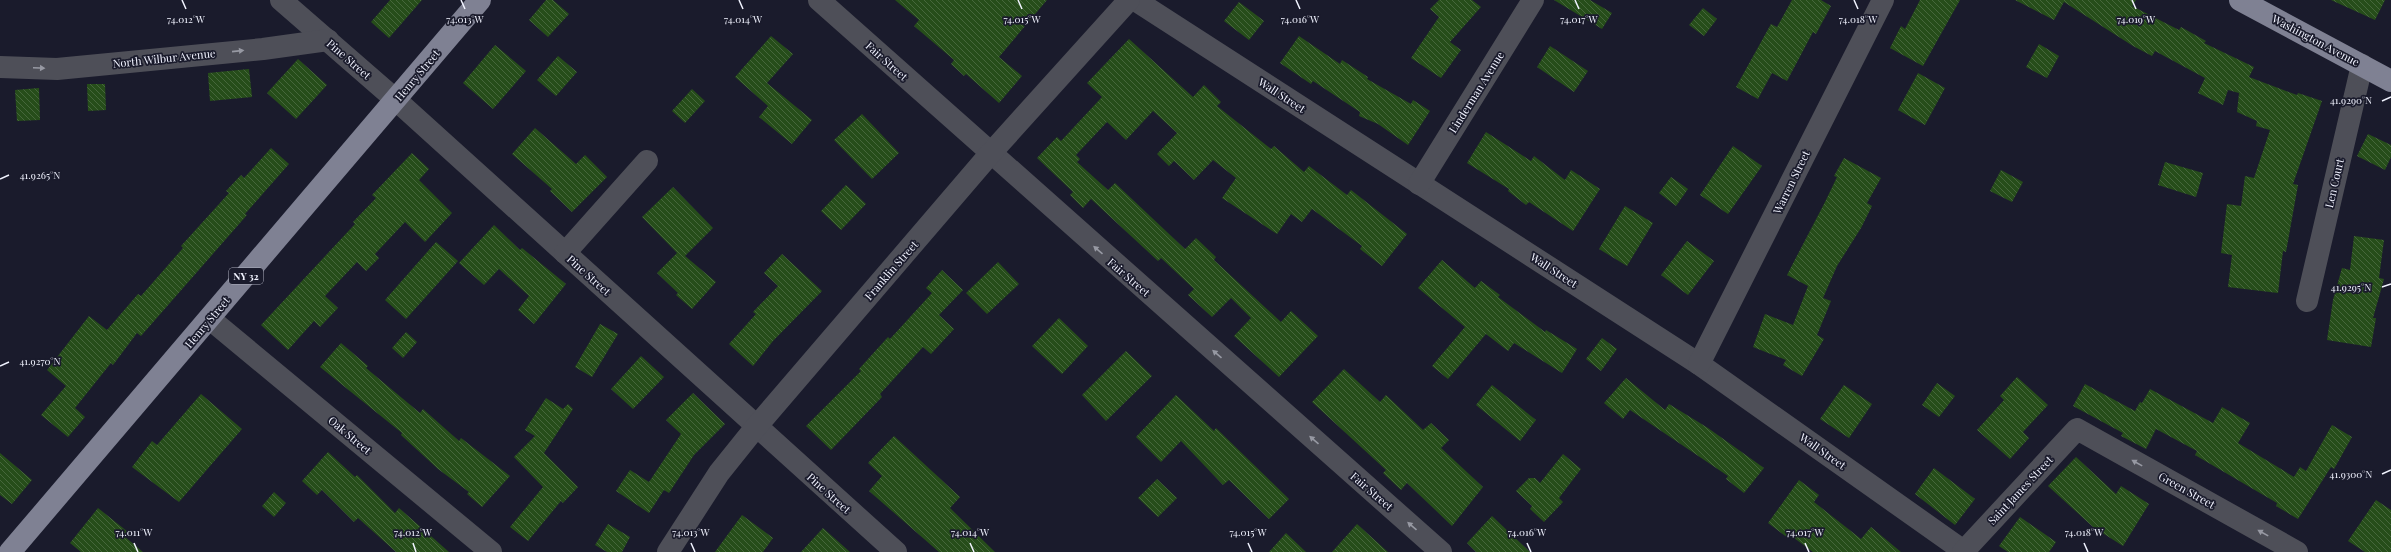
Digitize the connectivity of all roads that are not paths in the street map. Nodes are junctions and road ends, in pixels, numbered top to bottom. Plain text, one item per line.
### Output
1 (281, 0) edge
2 (480, 0) edge
3 (819, 0) edge
4 (1129, 0) edge
5 (1135, 0) edge
6 (1533, 0) edge
7 (1883, 0) edge
8 (2240, 0) edge
9 (328, 40) junction
10 (2362, 65) junction
11 (0, 67) edge
12 (2391, 80) edge
13 (396, 100) junction
14 (990, 154) junction
15 (647, 161) dead end
16 (1419, 184) junction
17 (564, 253) junction
18 (2307, 301) dead end
19 (210, 319) junction
20 (1699, 364) junction
21 (756, 427) junction
22 (2076, 429) joint
23 (0, 549) edge
24 (5, 552) edge
25 (10, 552) edge
26 (491, 552) edge
27 (668, 552) edge
28 (896, 552) edge
29 (1441, 552) edge
30 (1964, 552) edge
31 (2297, 552) edge

1 - 9 street, Pine Street
2 - 13 main road, Henry Street / NY 32
3 - 14 street, Fair Street
4 - 14 street, Franklin Street
5 - 16 street, Wall Street
6 - 16 street, Linderman Avenue
7 - 20 street, Warren Street
8 - 10 main road, Washington Avenue
11 -> 9 street, North Wilbur Avenue
9 - 13 street, Pine Street
10 - 12 main road, Washington Avenue
10 - 18 street, Len Court
13 - 17 street, Pine Street
13 - 19 main road, Henry Street / NY 32
14 - 21 street, Franklin Street
29 -> 14 street, Fair Street
15 - 17 street
16 - 20 street, Wall Street
17 - 21 street, Pine Street
19 - 25 main road, Henry Street / NY 32
19 - 26 street, Oak Street
20 - 30 street, Wall Street
21 - 27 street, Franklin Street
21 - 28 street, Pine Street
22 - 30 street, Saint James Street
31 -> 22 street, Green Street
23 - 24 main road

